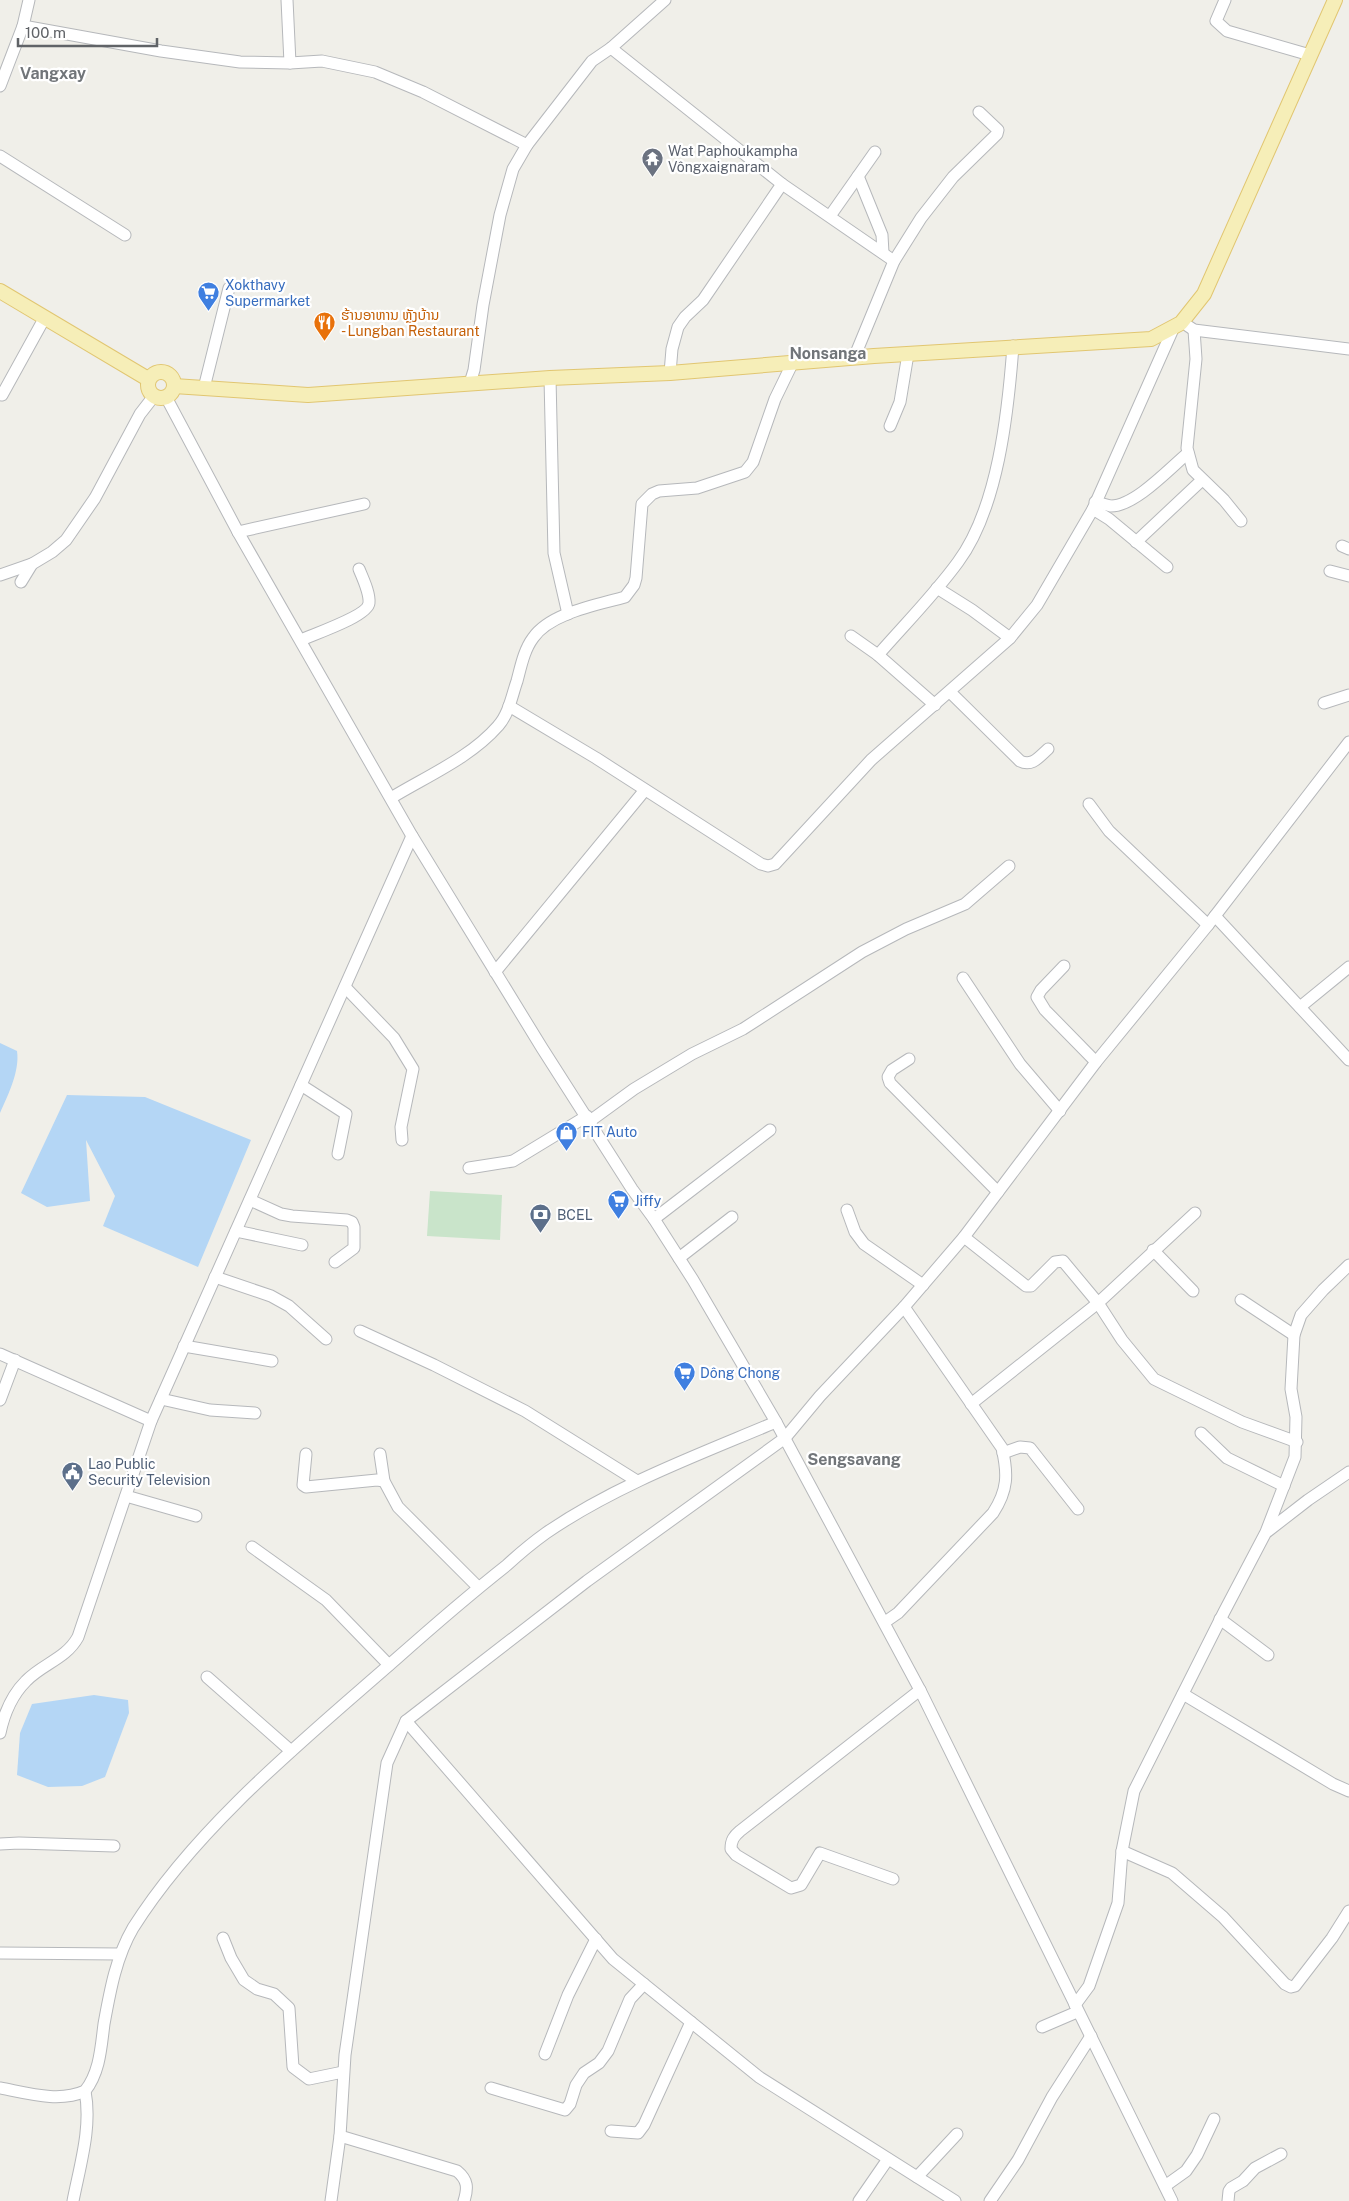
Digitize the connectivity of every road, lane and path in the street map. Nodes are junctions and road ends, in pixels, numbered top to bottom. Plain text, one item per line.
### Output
1 (29, 0) edge
2 (287, 0) edge
3 (665, 0) edge
4 (1225, 0) edge
5 (1335, 0) edge
6 (23, 26) junction
7 (611, 48) junction
8 (1310, 55) junction
9 (290, 64) junction
10 (0, 86) edge
11 (979, 112) dead end
12 (527, 145) junction
13 (875, 152) dead end
14 (0, 156) edge
15 (858, 176) junction
16 (782, 184) junction
17 (830, 216) junction
18 (125, 234) dead end
19 (883, 253) junction
20 (894, 261) junction
21 (229, 288) dead end
22 (0, 291) edge
23 (44, 319) junction
24 (1183, 327) junction
25 (1013, 346) junction
26 (1349, 349) edge
27 (908, 354) junction
28 (854, 358) junction
29 (793, 362) junction
30 (670, 373) junction
31 (550, 378) junction
32 (148, 379) junction
33 (470, 384) junction
34 (204, 388) junction
35 (164, 393) junction
36 (2, 395) dead end
37 (890, 426) dead end
38 (1188, 453) junction
39 (1202, 480) junction
40 (364, 504) dead end
41 (1094, 506) junction
42 (1240, 521) dead end
43 (238, 532) junction
44 (1136, 542) junction
45 (32, 564) junction
46 (1167, 567) dead end
47 (360, 569) dead end
48 (1330, 571) dead end
49 (0, 575) edge
50 (1349, 576) edge
51 (22, 582) dead end
52 (937, 588) junction
53 (568, 614) junction
54 (851, 636) dead end
55 (1010, 638) junction
56 (301, 640) junction
57 (878, 655) junction
58 (950, 692) junction
59 (1349, 695) edge
60 (1324, 703) dead end
61 (935, 705) junction
62 (509, 706) junction
63 (1349, 742) edge
64 (1048, 749) dead end
65 (645, 790) junction
66 (391, 798) junction
67 (1089, 804) dead end
68 (412, 836) junction
69 (1009, 866) dead end
70 (1212, 921) junction
71 (1064, 966) dead end
72 (1349, 967) edge
73 (495, 972) junction
74 (964, 978) dead end
75 (344, 987) junction
76 (1300, 1007) junction
77 (909, 1059) dead end
78 (1349, 1060) edge
79 (1096, 1062) junction
80 (301, 1085) junction
81 (1060, 1111) junction
82 (589, 1119) junction
83 (770, 1130) dead end
84 (402, 1140) dead end
85 (338, 1154) dead end
86 (469, 1168) dead end
87 (998, 1192) junction
88 (250, 1200) junction
89 (848, 1210) dead end
90 (1195, 1213) dead end
91 (732, 1216) dead end
92 (654, 1219) junction
93 (236, 1231) junction
94 (964, 1237) junction
95 (302, 1245) dead end
96 (1153, 1250) junction
97 (679, 1258) junction
98 (335, 1262) dead end
99 (1349, 1265) edge
100 (215, 1277) junction
101 (923, 1286) junction
102 (1193, 1290) dead end
103 (1241, 1300) dead end
104 (1098, 1303) junction
105 (904, 1307) junction
106 (360, 1331) dead end
107 (1294, 1335) junction
108 (326, 1339) dead end
109 (184, 1346) junction
110 (0, 1354) edge
111 (15, 1360) junction
112 (272, 1361) dead end
113 (161, 1399) junction
114 (0, 1400) edge
115 (971, 1404) junction
116 (255, 1413) dead end
117 (151, 1421) junction
118 (776, 1422) junction
119 (1201, 1432) dead end
120 (785, 1438) junction
121 (1297, 1442) junction
122 (1003, 1453) junction
123 (306, 1454) dead end
124 (380, 1454) dead end
125 (1349, 1472) edge
126 (384, 1481) junction
127 (637, 1481) junction
128 (1284, 1486) junction
129 (126, 1496) junction
130 (1078, 1508) dead end
131 (196, 1516) dead end
132 (1266, 1532) junction
133 (252, 1547) dead end
134 (478, 1588) junction
135 (1220, 1619) junction
136 (885, 1622) junction
137 (1268, 1655) dead end
138 (389, 1665) junction
139 (207, 1676) dead end
140 (920, 1690) junction
141 (1183, 1694) junction
142 (406, 1721) junction
143 (1, 1727) edge
144 (291, 1751) junction
145 (1349, 1791) edge
146 (0, 1844) edge
147 (114, 1846) dead end
148 (1122, 1851) junction
149 (893, 1879) dead end
150 (1349, 1910) edge
151 (223, 1938) dead end
152 (596, 1940) junction
153 (0, 1953) edge
154 (120, 1954) junction
155 (644, 1984) junction
156 (1076, 2009) junction
157 (691, 2022) junction
158 (1042, 2027) dead end
159 (1091, 2036) junction
160 (545, 2054) dead end
161 (343, 2072) junction
162 (0, 2088) edge
163 (491, 2088) dead end
164 (85, 2091) junction
165 (1214, 2118) dead end
166 (611, 2132) dead end
167 (957, 2134) dead end
168 (340, 2136) junction
169 (1281, 2154) dead end
170 (888, 2159) junction
171 (918, 2177) junction
172 (1164, 2186) junction
173 (74, 2201) edge
174 (331, 2201) edge
175 (464, 2201) edge
176 (859, 2201) edge
177 (955, 2201) edge
178 (990, 2201) edge
179 (1172, 2201) edge
180 (1228, 2201) edge

1 - 6 street
2 - 9 street
3 - 7 street
4 - 8 street
5 - 8 main road
6 - 9 street
6 - 10 street
7 - 12 street
7 - 16 street
8 - 24 main road
9 - 12 street
11 - 20 street
12 - 33 street
13 - 15 street
14 - 18 street
15 - 17 street
15 - 19 street
16 - 17 street
16 - 30 street
17 - 19 street
19 - 20 street
20 - 28 street
21 - 34 street
22 - 23 main road
23 - 32 main road
23 - 36 street
24 - 25 main road
24 - 26 street
24 - 38 street
24 - 41 street
25 - 27 main road
25 - 52 street
27 - 28 main road
27 - 37 street
28 - 29 main road
29 - 30 main road
29 - 53 street
30 - 31 main road
31 - 33 main road
31 - 53 street
32 - 35 main road
32 - 35 main road
33 - 34 main road
34 - 35 main road
35 - 43 street
35 - 45 street
38 - 39 street
38 - 41 street
39 - 42 street
39 - 44 street
40 - 43 street
41 - 44 street
41 - 55 street
43 - 56 street
44 - 46 street
45 - 49 street
45 - 51 street
47 - 56 street
48 - 50 street
52 - 55 street
52 - 57 street
53 - 62 street
54 - 57 street
55 - 58 street
56 - 66 street
57 - 61 street
58 - 61 street
58 - 64 street
59 - 60 street
61 - 65 street
62 - 65 street
62 - 66 street
63 - 70 street
65 - 73 street
66 - 68 street
67 - 70 street
68 - 73 street
68 - 75 street
69 - 82 street
70 - 76 street
70 - 79 street
71 - 79 street
72 - 76 street
73 - 82 street
74 - 81 street
75 - 80 street
75 - 84 street
76 - 78 street
77 - 87 street
79 - 81 street
80 - 85 street
80 - 88 street
81 - 87 street
82 - 86 street
82 - 92 street
83 - 92 street
87 - 94 street
88 - 93 street
88 - 98 street
89 - 101 street
90 - 96 street
91 - 97 street
92 - 97 street
93 - 95 street
93 - 100 street
94 - 101 street
94 - 104 street
96 - 102 street
96 - 104 street
97 - 118 street
99 - 107 street
100 - 108 street
100 - 109 street
101 - 105 street
103 - 107 street
104 - 115 street
104 - 121 street
105 - 115 street
105 - 120 street
106 - 127 street
107 - 121 street
109 - 112 street
109 - 113 street
110 - 111 street
111 - 114 street
111 - 117 street
113 - 116 street
113 - 117 street
115 - 122 street
117 - 129 street
118 - 120 street
118 - 127 street
119 - 128 street
120 - 136 street
120 - 142 street
121 - 128 street
122 - 130 street
122 - 136 street
123 - 126 street
124 - 126 street
125 - 132 street
126 - 134 street
127 - 134 street
128 - 132 street
129 - 131 street
129 - 143 street
132 - 135 street
133 - 138 street
134 - 138 street
135 - 137 street
135 - 141 street
136 - 140 street
138 - 144 street
139 - 144 street
140 - 149 street
140 - 156 street
141 - 145 street
141 - 148 street
142 - 152 street
142 - 161 street
144 - 154 street
146 - 147 street
148 - 150 street
148 - 156 street
151 - 161 street
152 - 155 street
152 - 160 street
153 - 154 street
154 - 164 street
155 - 157 street
155 - 163 street
156 - 158 street
156 - 159 street
157 - 166 street
157 - 170 street
159 - 172 street
159 - 178 street
161 - 168 street
162 - 164 street
164 - 173 street
165 - 172 street
167 - 171 street
168 - 174 street
168 - 175 street
169 - 180 street
170 - 171 street
170 - 176 street
171 - 177 street
172 - 179 street

